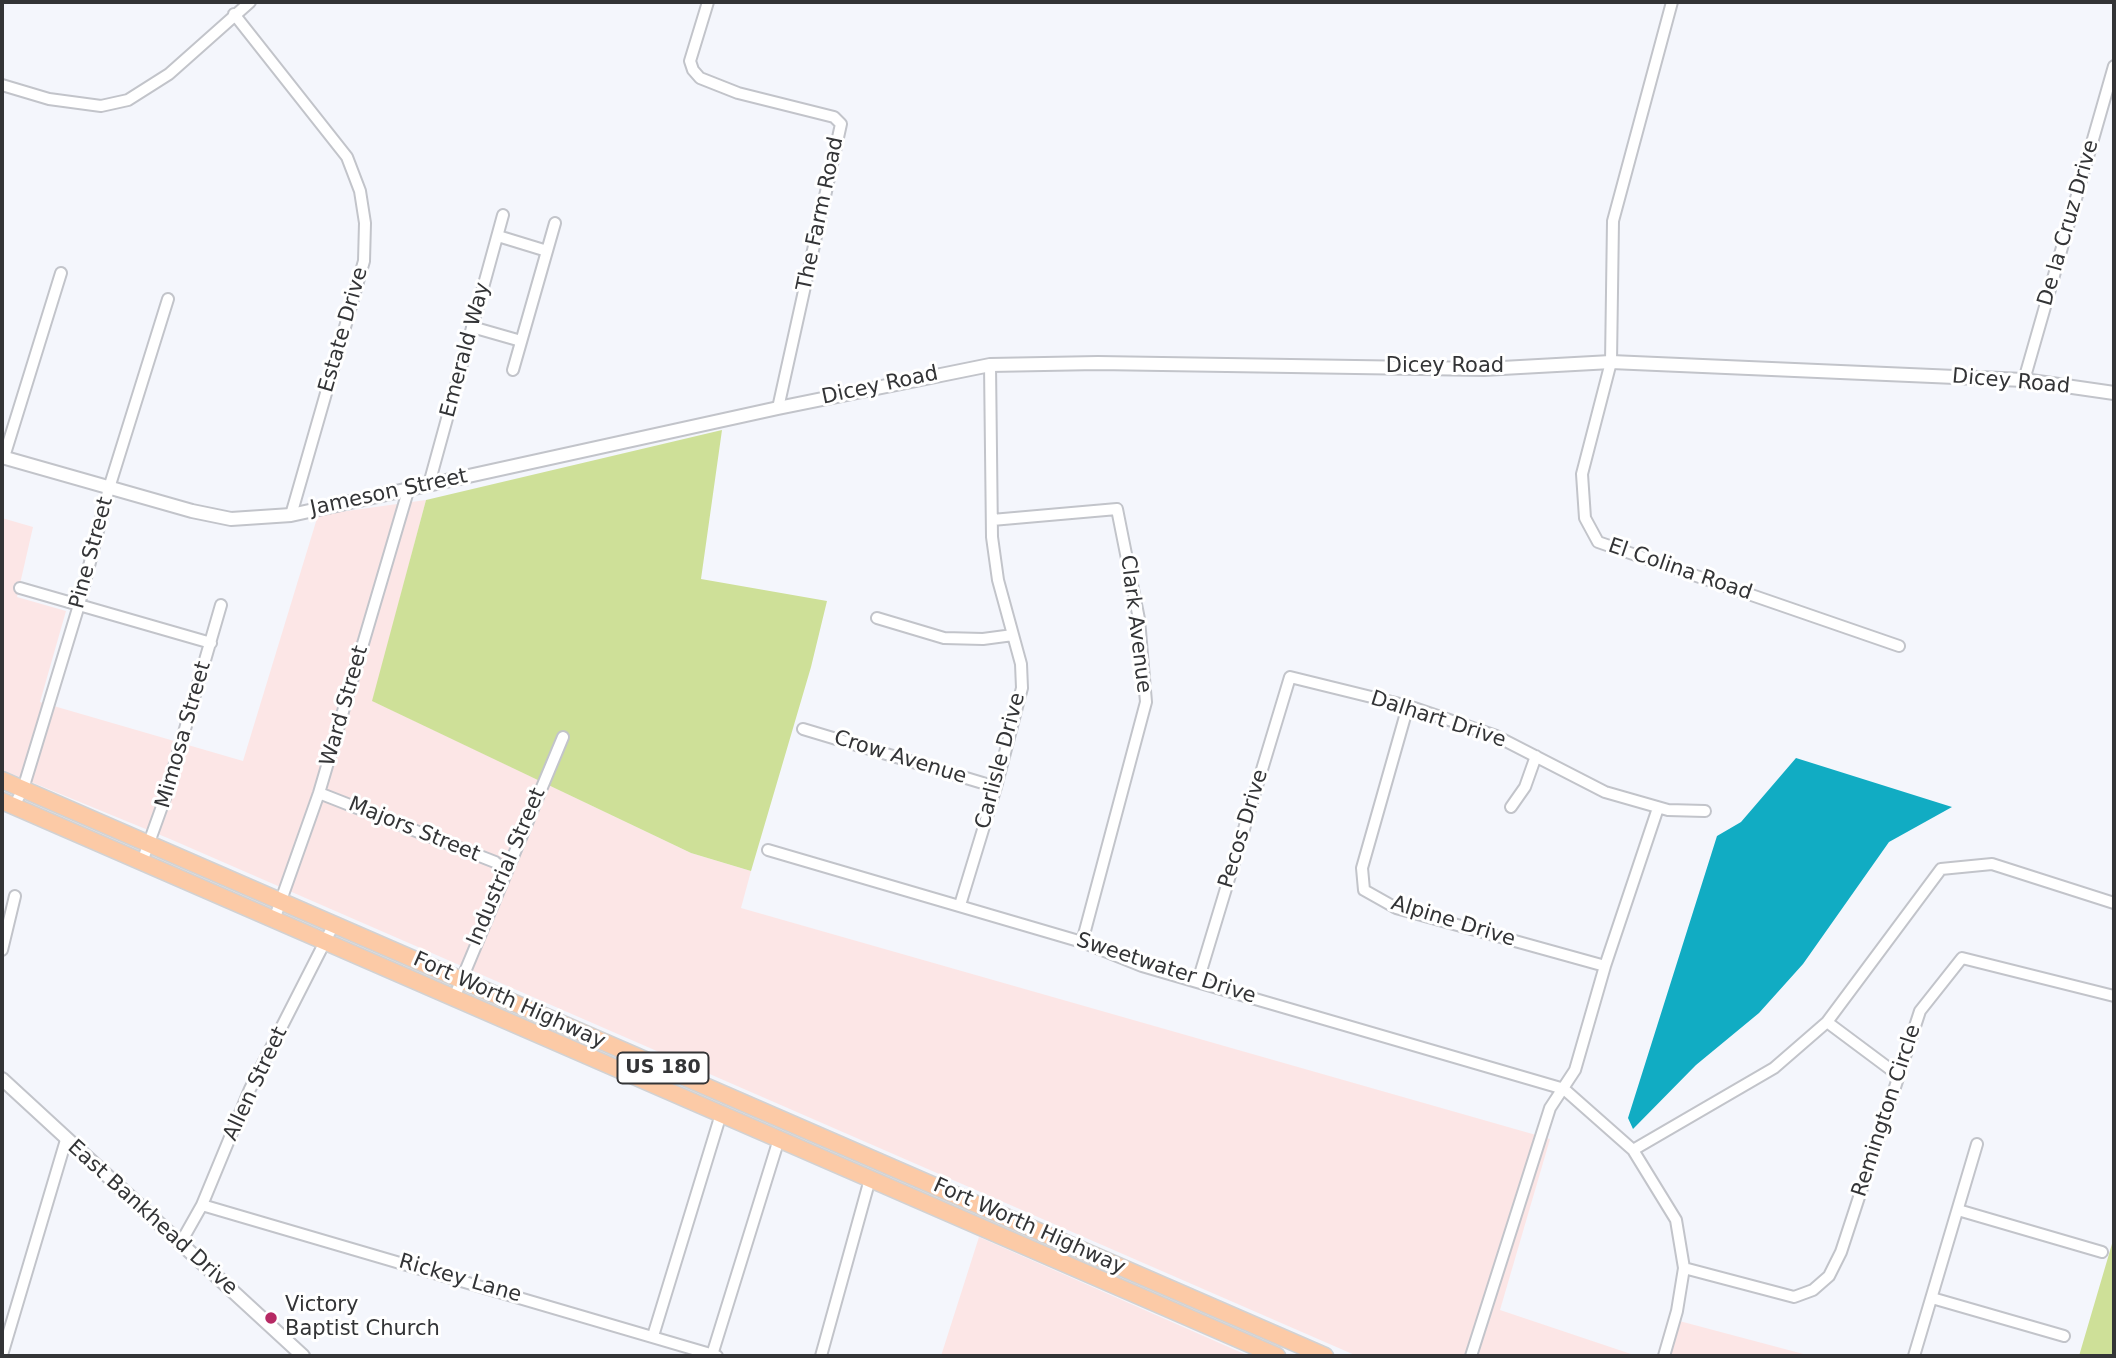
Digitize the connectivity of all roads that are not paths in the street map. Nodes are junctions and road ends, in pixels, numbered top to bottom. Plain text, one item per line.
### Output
1 (250, 2) edge
2 (708, 2) edge
3 (1672, 2) edge
4 (234, 15) junction
5 (2114, 66) edge
6 (2, 85) edge
7 (503, 215) dead end
8 (555, 223) dead end
9 (498, 236) junction
10 (547, 251) junction
11 (61, 273) dead end
12 (168, 299) dead end
13 (472, 327) junction
14 (521, 341) junction
15 (1611, 362) junction
16 (990, 365) junction
17 (513, 370) dead end
18 (2024, 380) junction
19 (2114, 393) edge
20 (778, 408) junction
21 (3, 457) edge
22 (429, 484) junction
23 (109, 488) junction
24 (408, 491) junction
25 (291, 515) junction
26 (992, 520) junction
27 (20, 588) dead end
28 (79, 605) junction
29 (221, 606) dead end
30 (877, 618) dead end
31 (1013, 635) junction
32 (211, 643) junction
33 (1899, 646) dead end
34 (1290, 677) joint
35 (1408, 706) junction
36 (803, 729) dead end
37 (563, 737) dead end
38 (1536, 755) junction
39 (2, 780) edge
40 (996, 787) junction
41 (23, 789) junction
42 (319, 793) junction
43 (8, 804) edge
44 (1511, 807) dead end
45 (1658, 807) junction
46 (1705, 811) dead end
47 (151, 845) junction
48 (768, 850) dead end
49 (142, 862) junction
50 (506, 871) junction
51 (15, 897) dead end
52 (282, 902) junction
53 (2114, 903) edge
54 (960, 905) junction
55 (274, 920) junction
56 (334, 924) junction
57 (326, 942) junction
58 (1082, 942) junction
59 (2, 950) edge
60 (1605, 966) junction
61 (460, 979) junction
62 (1198, 981) junction
63 (2114, 996) edge
64 (454, 998) junction
65 (1826, 1023) junction
66 (669, 1070) junction
67 (1898, 1075) junction
68 (2, 1079) edge
69 (662, 1088) junction
70 (1564, 1089) junction
71 (721, 1114) junction
72 (779, 1139) junction
73 (66, 1140) junction
74 (830, 1140) junction
75 (1977, 1144) dead end
76 (1633, 1150) junction
77 (822, 1158) junction
78 (870, 1179) junction
79 (202, 1205) junction
80 (1958, 1210) junction
81 (180, 1244) junction
82 (2102, 1252) dead end
83 (1102, 1259) junction
84 (1684, 1268) junction
85 (1095, 1277) junction
86 (1932, 1298) junction
87 (1277, 1335) junction
88 (653, 1336) junction
89 (2064, 1336) dead end
90 (1273, 1354) edge
91 (2, 1355) edge
92 (302, 1356) edge
93 (715, 1356) edge
94 (821, 1356) edge
95 (1325, 1356) edge
96 (1471, 1356) edge
97 (1664, 1356) edge
98 (1914, 1356) edge

1 - 4 street
2 - 20 street, The Farm Road
3 - 15 street, El Colina Road
4 - 6 street
4 - 25 street, Estate Drive
5 - 18 street, De la Cruz Drive
7 - 9 street, Emerald Way
8 - 10 street
9 - 10 street
9 - 13 street, Emerald Way
10 - 14 street
11 - 21 street
12 - 23 street, Pine Street
13 - 14 street
13 - 22 street, Emerald Way
14 - 17 street
15 - 16 street, Dicey Road
15 - 18 street, Dicey Road
15 - 33 street, El Colina Road
16 - 20 street, Dicey Road
16 - 26 street, Carlisle Drive
18 - 19 street, Dicey Road
20 - 22 street, Jameson Street
21 - 23 street, Jameson Street
22 - 24 street, Jameson Street
23 - 25 street, Jameson Street
23 - 28 street, Pine Street
24 - 25 street, Jameson Street
24 - 42 street, Ward Street
26 - 31 street, Carlisle Drive
26 - 58 street, Clark Avenue
27 - 28 street
28 - 32 street
28 - 41 street, Pine Street
29 - 32 street, Mimosa Street
30 - 31 street
31 - 40 street, Carlisle Drive
32 - 47 street, Mimosa Street
34 - 35 street, Dalhart Drive
34 - 62 street, Pecos Drive
35 - 38 street, Dalhart Drive
35 - 60 street, Alpine Drive
36 - 40 street, Crow Avenue
37 - 50 street, Industrial Street
38 - 44 street
38 - 45 street, Dalhart Drive
39 - 41 main road, Fort Worth Highway / US 180
40 - 54 street, Carlisle Drive
41 - 43 street, Pine Street
41 - 47 main road, Fort Worth Highway / US 180
42 - 50 street, Majors Street
42 - 52 street, Ward Street
43 - 49 main road, Fort Worth Highway / US 180
45 - 46 street, Dalhart Drive
45 - 60 street
47 - 49 street, Mimosa Street
47 - 52 main road, Fort Worth Highway / US 180
48 - 54 street, Sweetwater Drive
49 - 55 main road, Fort Worth Highway / US 180
50 - 61 street, Industrial Street
51 - 59 street
52 - 55 street, Ward Street
52 - 56 main road, Fort Worth Highway / US 180
53 - 65 street
54 - 58 street, Sweetwater Drive
55 - 57 main road, Fort Worth Highway / US 180
56 - 57 street, Allen Street
56 - 61 main road, Fort Worth Highway / US 180
57 - 64 main road, Fort Worth Highway / US 180
57 - 79 street, Allen Street
58 - 62 street, Sweetwater Drive
60 - 70 street
61 - 64 street, Industrial Street
61 - 66 main road, Fort Worth Highway / US 180
62 - 70 street, Sweetwater Drive
63 - 67 street, Remington Circle
64 - 69 main road, Fort Worth Highway / US 180
65 - 67 street
65 - 76 street
66 - 69 main road
66 - 74 main road, Fort Worth Highway / US 180
67 - 84 street, Remington Circle
68 - 73 street, East Bankhead Drive
69 - 71 main road, Fort Worth Highway / US 180
70 - 76 street, Sweetwater Drive
70 - 96 street
71 - 72 main road, Fort Worth Highway / US 180
71 - 88 street
72 - 77 main road, Fort Worth Highway / US 180
72 - 93 street
73 - 81 street, East Bankhead Drive
73 - 91 street
74 - 77 main road
74 - 83 main road, Fort Worth Highway / US 180
75 - 80 street
76 - 84 street, Sweetwater Drive
77 - 78 main road, Fort Worth Highway / US 180
78 - 85 main road, Fort Worth Highway / US 180
78 - 94 street
79 - 81 street, Allen Street
79 - 88 street, Rickey Lane
80 - 82 street
80 - 86 street
81 - 92 street, East Bankhead Drive
83 - 85 main road
83 - 87 main road, Fort Worth Highway / US 180
84 - 97 street, Sweetwater Drive
85 - 90 main road, Fort Worth Highway / US 180
86 - 89 street
86 - 98 street
87 - 90 main road
87 - 95 main road, Fort Worth Highway / US 180
88 - 93 street, Rickey Lane

